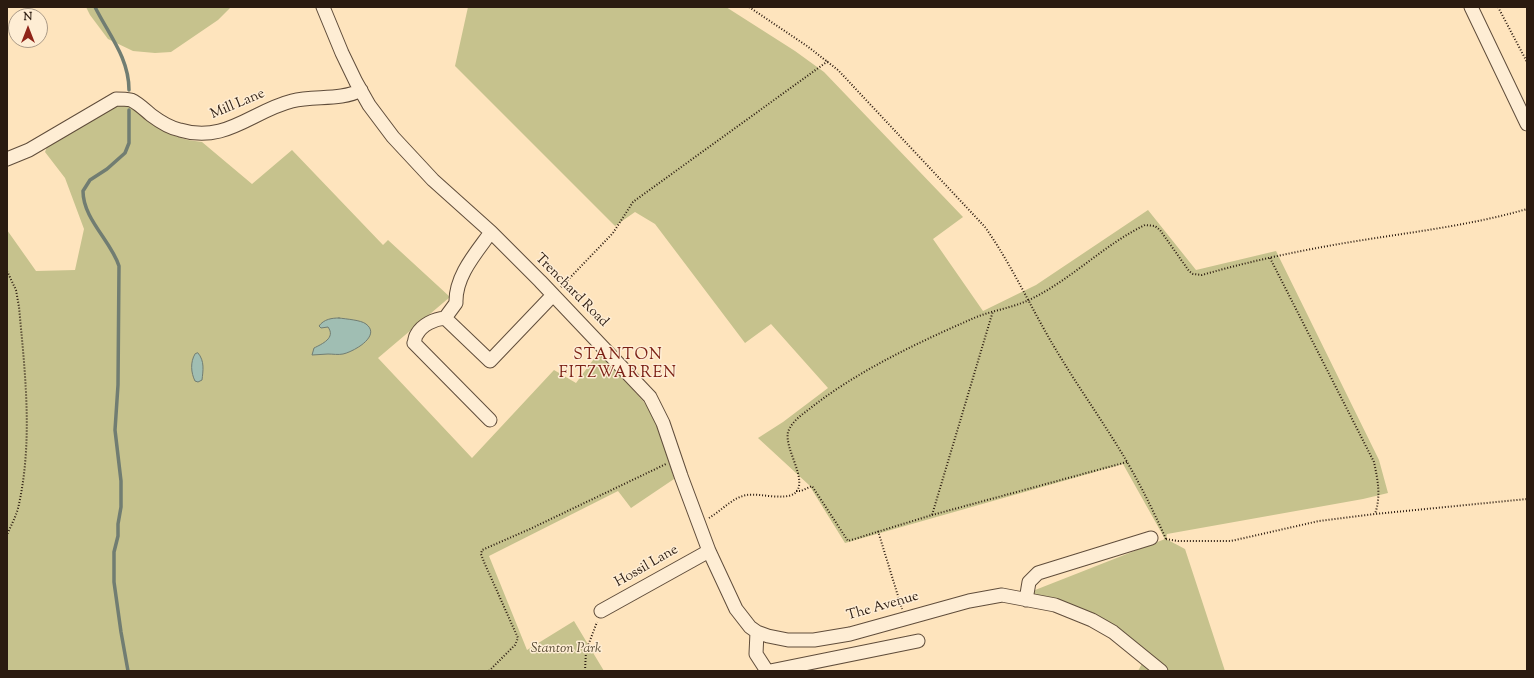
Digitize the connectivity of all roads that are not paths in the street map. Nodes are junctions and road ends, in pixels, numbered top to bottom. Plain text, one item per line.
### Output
1 (323, 7) edge
2 (1471, 7) edge
3 (361, 90) junction
4 (1527, 124) edge
5 (7, 159) edge
6 (491, 232) junction
7 (553, 295) junction
8 (444, 318) junction
9 (490, 420) dead end
10 (1151, 538) road end
11 (710, 551) junction
12 (1026, 600) junction
13 (601, 611) road end
14 (753, 630) junction
15 (918, 641) dead end
16 (769, 671) edge
17 (1161, 671) edge

1 - 3 street, Trenchard Road
2 - 4 street
3 - 5 street, Mill Lane
3 - 6 street, Trenchard Road
6 - 7 street, Trenchard Road
6 - 8 street
7 - 8 street
7 - 11 street, Trenchard Road
8 - 9 street
10 - 12 street
11 - 13 street, Hossil Lane
11 - 14 street, Trenchard Road
12 - 14 street, The Avenue
12 - 17 street, The Avenue
14 - 16 street
15 - 16 street

